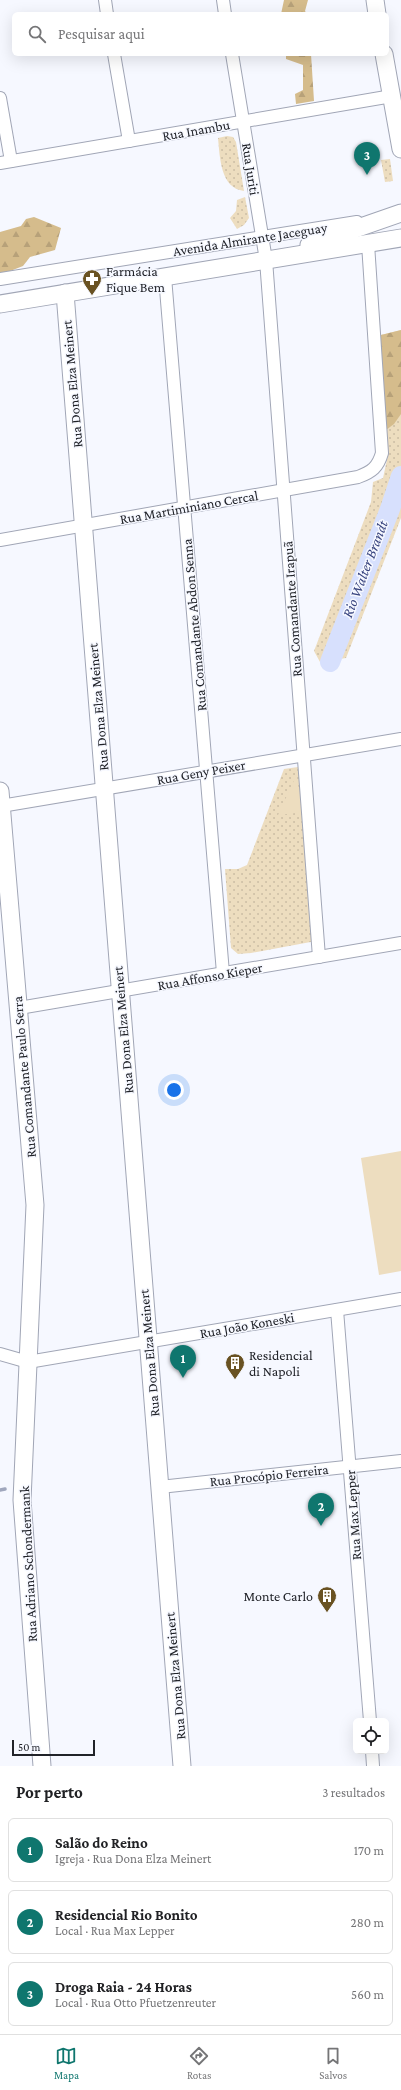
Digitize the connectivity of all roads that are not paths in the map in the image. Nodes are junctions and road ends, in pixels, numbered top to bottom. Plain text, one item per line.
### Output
1 (105, 0) edge
2 (223, 0) edge
3 (375, 0) edge
4 (107, 12) edge
5 (225, 12) edge
6 (377, 12) edge
7 (114, 56) edge
8 (232, 56) edge
9 (385, 56) edge
10 (394, 86) edge
11 (0, 98) edge
12 (243, 122) junction
13 (129, 141) junction
14 (401, 149) edge
15 (6, 162) edge
16 (401, 213) edge
17 (382, 218) junction
18 (401, 218) edge
19 (401, 227) edge
20 (262, 237) junction
21 (401, 238) edge
22 (368, 244) junction
23 (266, 260) junction
24 (165, 277) junction
25 (0, 279) edge
26 (65, 293) junction
27 (0, 304) edge
28 (283, 490) junction
29 (184, 508) junction
30 (83, 525) junction
31 (0, 540) edge
32 (401, 739) edge
33 (304, 755) junction
34 (206, 771) junction
35 (104, 788) junction
36 (1, 799) edge
37 (401, 943) edge
38 (319, 957) junction
39 (223, 974) junction
40 (120, 991) junction
41 (19, 1008) junction
42 (401, 1299) edge
43 (337, 1310) junction
44 (148, 1342) junction
45 (0, 1354) edge
46 (28, 1362) junction
47 (401, 1461) edge
48 (350, 1467) junction
49 (160, 1487) junction
50 (370, 1718) edge
51 (372, 1754) edge
52 (42, 1766) edge
53 (182, 1766) edge
54 (373, 1766) edge

1 - 4 street
2 - 5 street
3 - 6 street
7 - 13 street
8 - 12 street, Rua Juriti
9 - 10 street
10 - 12 street, Rua Inambu
10 - 14 street
11 - 15 street
12 - 13 street, Rua Inambu
12 - 20 street, Rua Juriti
13 - 15 street, Rua Inambu
16 - 17 street, Avenida Almirante Jaceguay
17 - 20 street, Avenida Almirante Jaceguay
17 - 23 street, Avenida Almirante Jaceguay
18 - 19 street
20 - 23 street, Rua Juriti
20 - 25 street, Avenida Almirante Jaceguay
21 - 22 street, Avenida Almirante Jaceguay
22 - 23 street, Avenida Almirante Jaceguay
22 - 28 street, Rua Martiminiano Cercal
23 - 24 street, Avenida Almirante Jaceguay
23 - 28 street, Rua Comandante Irapuã
24 - 26 street, Avenida Almirante Jaceguay
24 - 29 street, Rua Comandante Abdon Senna
26 - 27 street, Avenida Almirante Jaceguay
26 - 30 street, Rua Dona Elza Meinert
28 - 29 street, Rua Martiminiano Cercal
28 - 33 street, Rua Comandante Irapuã
29 - 30 street, Rua Martiminiano Cercal
29 - 34 street, Rua Comandante Abdon Senna
30 - 31 street, Rua Martiminiano Cercal
30 - 35 street, Rua Dona Elza Meinert
32 - 33 street, Rua Geny Peixer
33 - 34 street, Rua Geny Peixer
33 - 38 street, Rua Comandante Irapuã
34 - 35 street, Rua Geny Peixer
34 - 39 street, Rua Comandante Abdon Senna
35 - 36 street, Rua Geny Peixer
35 - 40 street, Rua Dona Elza Meinert
36 - 41 street, Rua Comandante Paulo Serra
37 - 38 street, Rua Affonso Kieper
38 - 39 street, Rua Affonso Kieper
39 - 40 street, Rua Affonso Kieper
40 - 41 street, Rua Affonso Kieper
40 - 44 street, Rua Dona Elza Meinert
41 - 46 street, Rua Comandante Paulo Serra
42 - 43 street, Rua João Koneski
43 - 44 street, Rua João Koneski
43 - 48 street, Rua Max Lepper
44 - 46 street, Rua João Koneski
44 - 49 street, Rua Dona Elza Meinert
45 - 46 street, Rua João Koneski
46 - 52 street, Rua Adriano Schondermank
47 - 48 street, Rua Procópio Ferreira
48 - 49 street, Rua Procópio Ferreira
48 - 50 street, Rua Max Lepper
49 - 53 street, Rua Dona Elza Meinert
51 - 54 street

